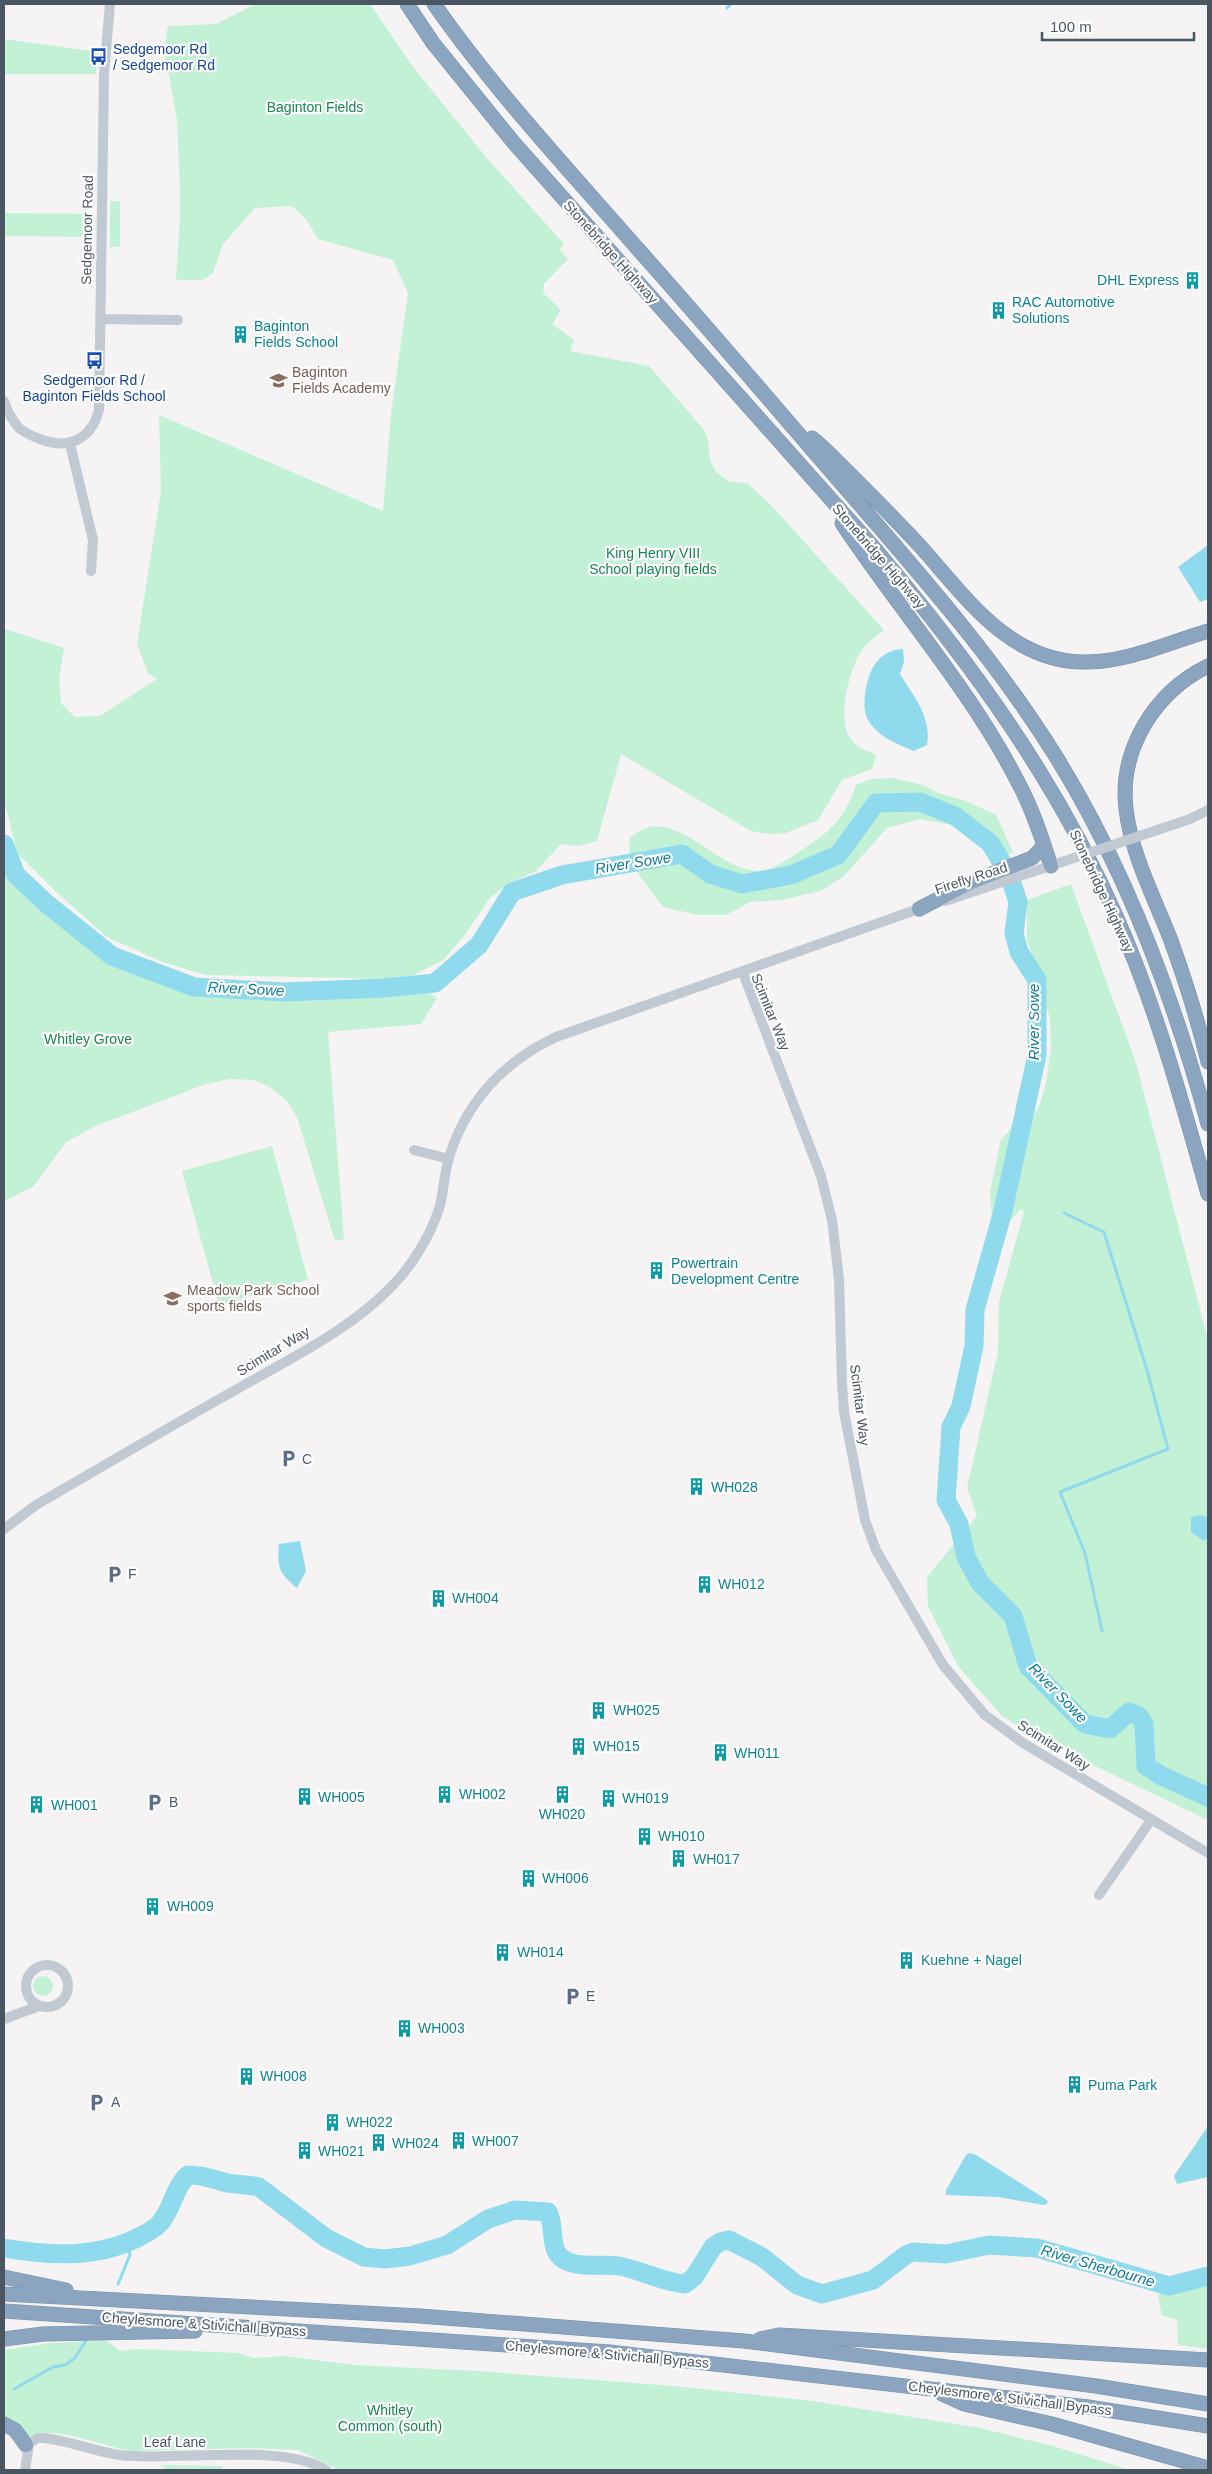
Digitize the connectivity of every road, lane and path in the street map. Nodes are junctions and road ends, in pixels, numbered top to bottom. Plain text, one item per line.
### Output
1 (110, 4) edge
2 (407, 4) edge
3 (434, 4) edge
4 (100, 319) junction
5 (178, 320) dead end
6 (5, 406) edge
7 (780, 413) junction
8 (70, 444) junction
9 (816, 484) junction
10 (91, 571) dead end
11 (1208, 631) edge
12 (1208, 666) edge
13 (1208, 810) edge
14 (1043, 843) junction
15 (1051, 866) junction
16 (972, 887) junction
17 (919, 909) joint
18 (743, 973) junction
19 (1208, 1062) edge
20 (1208, 1124) edge
21 (414, 1150) dead end
22 (449, 1159) junction
23 (1208, 1194) edge
24 (4, 1530) edge
25 (1151, 1820) junction
26 (1208, 1853) edge
27 (1099, 1896) dead end
28 (27, 1992) junction
29 (39, 2006) junction
30 (8, 2016) edge
31 (4, 2277) edge
32 (4, 2294) edge
33 (116, 2299) junction
34 (4, 2311) edge
35 (288, 2330) junction
36 (4, 2339) edge
37 (744, 2341) junction
38 (1208, 2360) edge
39 (928, 2388) junction
40 (1208, 2404) edge
41 (4, 2424) edge
42 (1208, 2426) edge
43 (26, 2445) junction
44 (1208, 2468) edge
45 (25, 2470) edge
46 (326, 2470) edge

1 - 4 street, Sedgemoor Road
2 - 9 highway, Stonebridge Highway
3 - 7 highway, Stonebridge Highway
4 - 5 street
4 - 8 street, Sedgemoor Road
6 - 8 street
7 - 11 highway
7 - 20 highway, Stonebridge Highway
8 - 10 street
9 - 14 highway
9 - 23 highway, Stonebridge Highway
12 - 19 highway
13 - 15 street, Firefly Road, bridge
14 - 15 highway
14 - 16 highway
15 - 16 street, Firefly Road
16 - 17 highway
17 - 18 street
18 - 22 street, Scimitar Way
18 - 25 street, Scimitar Way
21 - 22 street
22 - 24 street, Scimitar Way
25 - 26 street, Scimitar Way
25 - 27 street
28 - 29 street
28 - 29 street
28 - 30 street
29 - 30 street
31 - 33 highway
32 - 33 highway, Cheylesmore & Stivichall Bypass
33 - 37 highway, Cheylesmore & Stivichall Bypass
34 - 35 highway, Cheylesmore & Stivichall Bypass
35 - 36 highway
35 - 39 highway, Cheylesmore & Stivichall Bypass
37 - 38 highway
37 - 40 highway, Cheylesmore & Stivichall Bypass
39 - 42 highway, Cheylesmore & Stivichall Bypass
39 - 44 highway
41 - 43 highway
43 - 45 street
43 - 46 street, Leaf Lane

